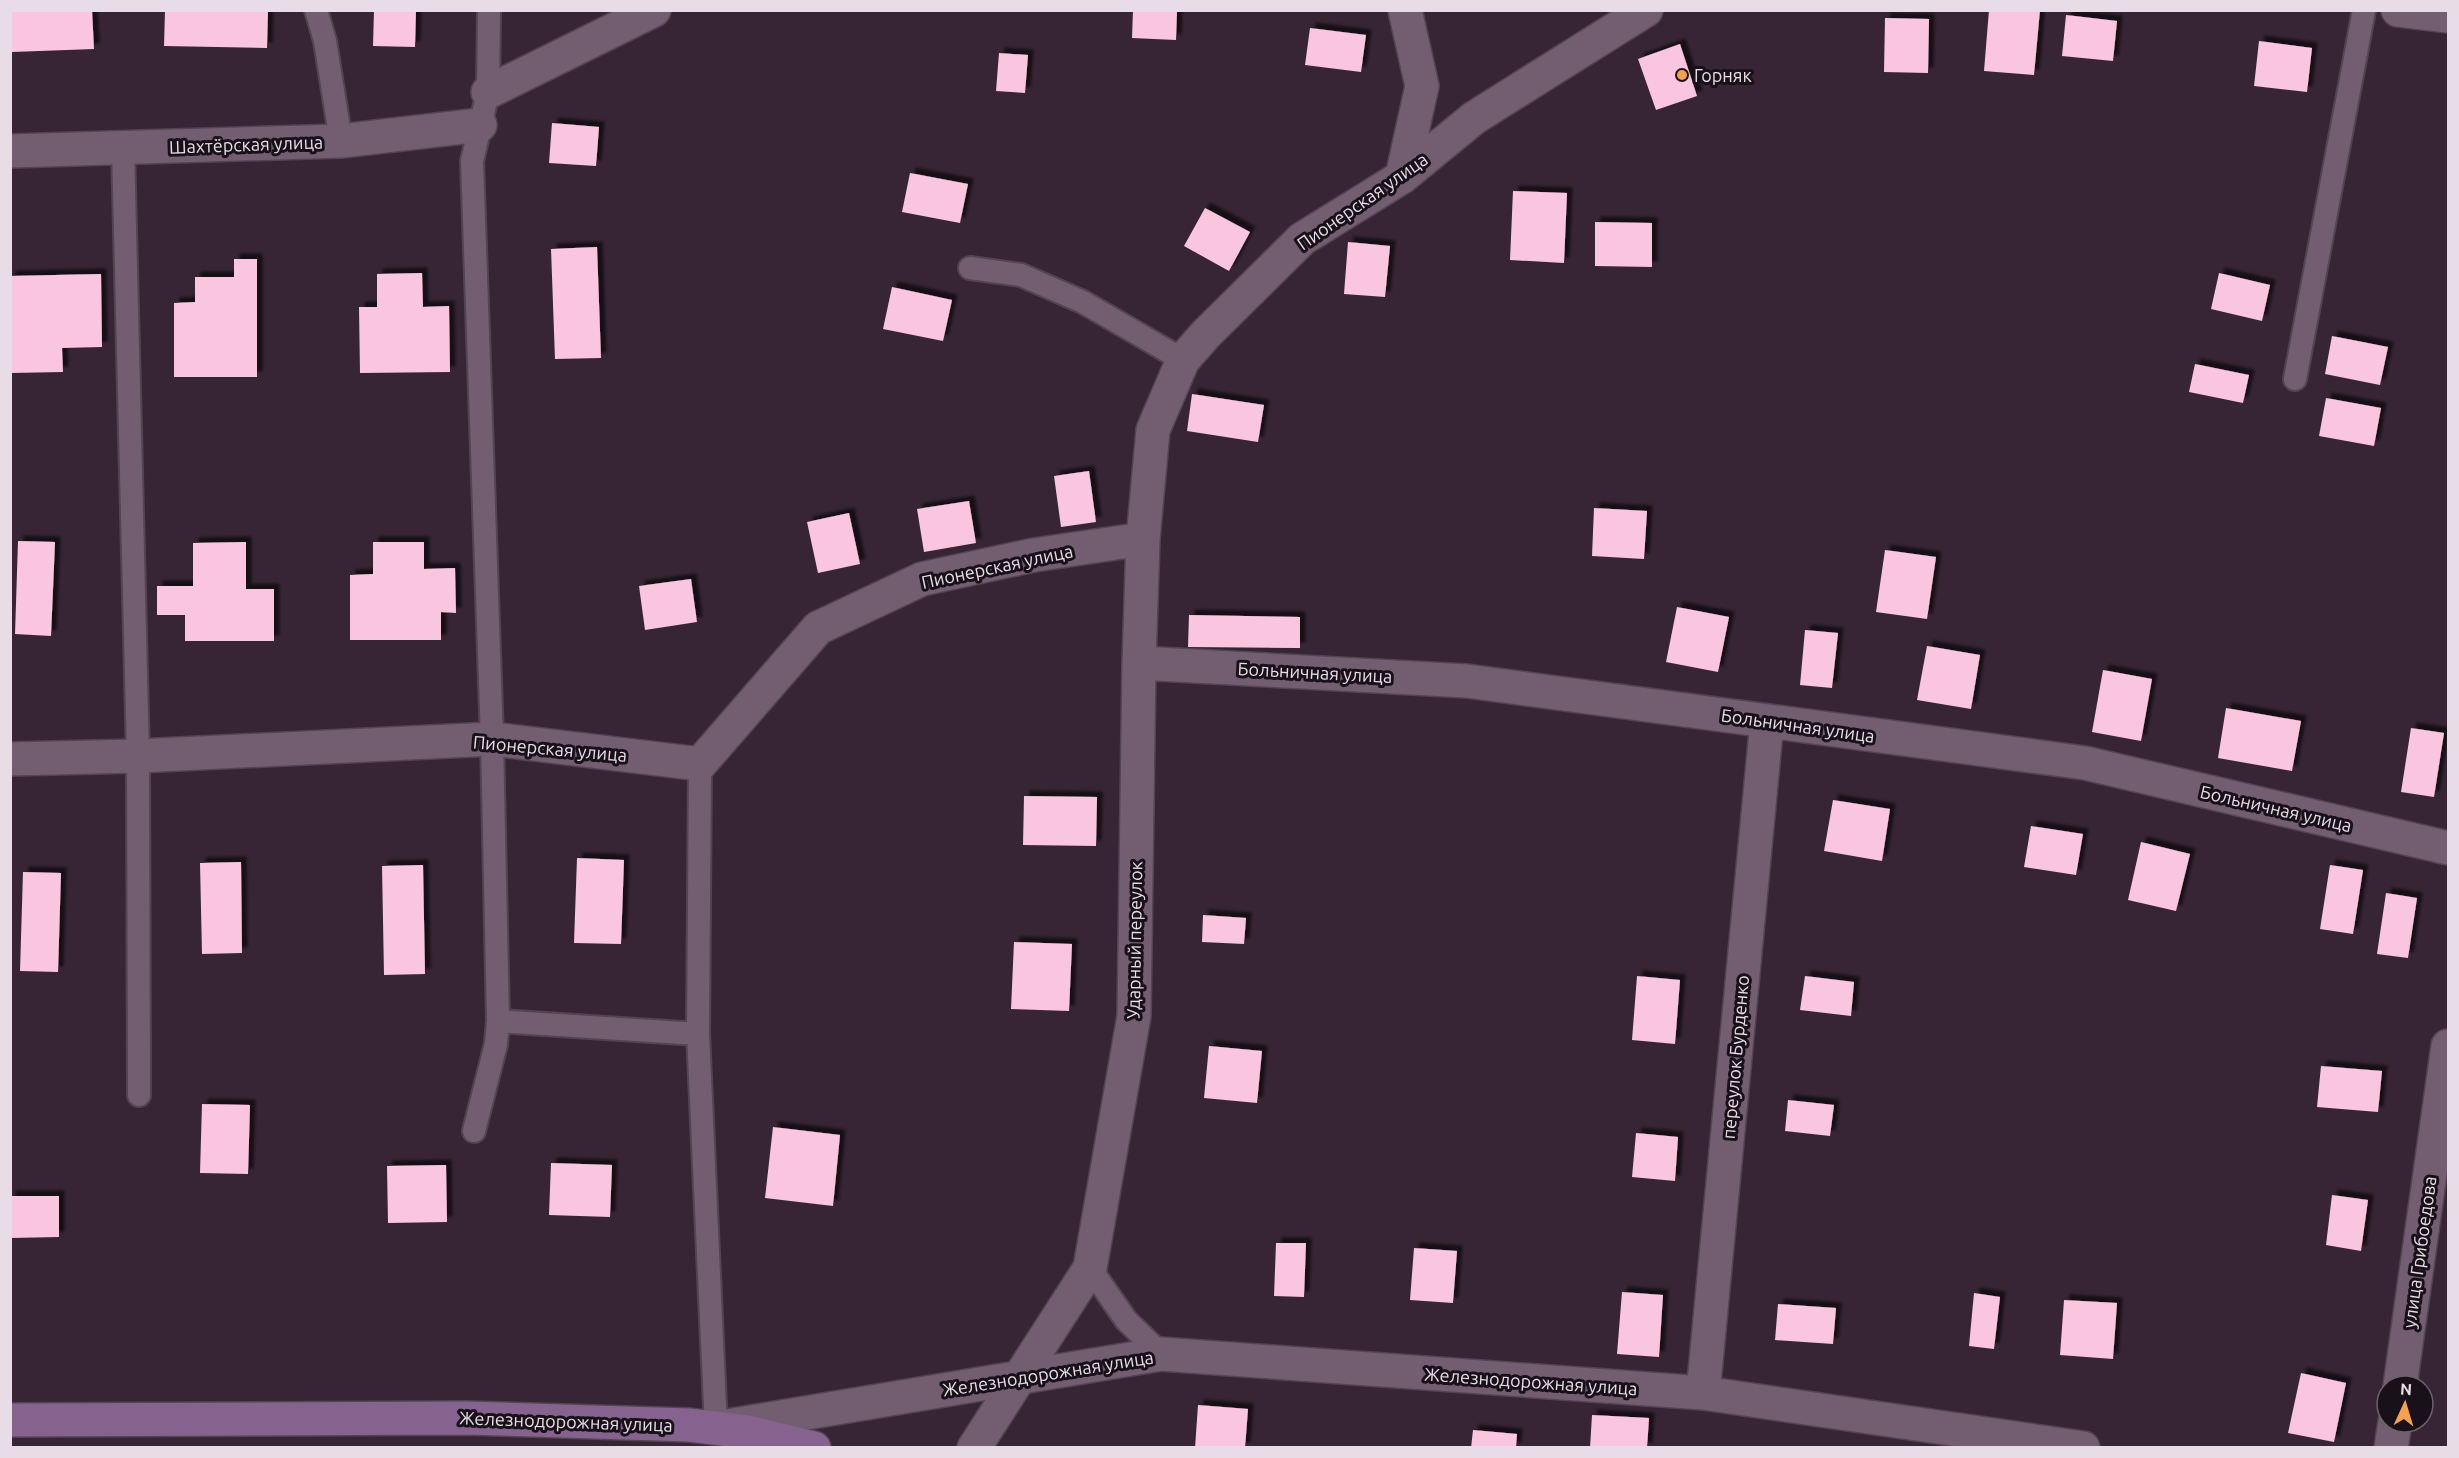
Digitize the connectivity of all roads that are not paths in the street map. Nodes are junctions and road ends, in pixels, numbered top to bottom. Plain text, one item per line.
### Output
1 (316, 10) edge
2 (489, 10) edge
3 (654, 10) edge
4 (1405, 10) edge
5 (1646, 10) edge
6 (2364, 10) edge
7 (2398, 10) edge
8 (2448, 16) edge
9 (488, 92) junction
10 (480, 125) junction
11 (341, 141) junction
12 (123, 148) junction
13 (10, 151) edge
14 (1402, 177) junction
15 (970, 268) dead end
16 (1183, 360) junction
17 (2295, 379) dead end
18 (1143, 539) junction
19 (1139, 663) junction
20 (1767, 721) junction
21 (492, 739) junction
22 (138, 756) junction
23 (10, 759) edge
24 (700, 764) junction
25 (2448, 848) edge
26 (498, 1022) junction
27 (698, 1034) junction
28 (2448, 1046) edge
29 (138, 1095) dead end
30 (474, 1131) dead end
31 (1090, 1268) junction
32 (1161, 1354) junction
33 (2402, 1374) edge
34 (1020, 1377) junction
35 (1703, 1393) junction
36 (10, 1420) edge
37 (716, 1428) junction
38 (814, 1448) edge
39 (974, 1448) edge
40 (2083, 1448) edge

1 - 11 lane
2 - 9 lane
3 - 9 street
4 - 14 street
5 - 14 street, Пионерская улица
6 - 17 lane
7 - 8 street
9 - 10 lane
10 - 11 street, Шахтёрская улица
10 - 21 lane
11 - 12 street, Шахтёрская улица
12 - 13 street, Шахтёрская улица
12 - 22 lane
14 - 16 street, Пионерская улица
15 - 16 lane
16 - 18 street, Пионерская улица
18 - 19 street, Ударный переулок
18 - 24 street, Пионерская улица
19 - 20 street, Больничная улица
19 - 31 street, Ударный переулок
20 - 25 street, Больничная улица
20 - 35 street, переулок Бурденко
21 - 22 street, Пионерская улица
21 - 24 street, Пионерская улица
21 - 26 lane
22 - 23 street, Пионерская улица
22 - 29 lane
24 - 27 lane
26 - 27 lane
26 - 30 lane
27 - 37 lane
28 - 33 street, улица Грибоедова
31 - 32 lane
31 - 34 street, Ударный переулок
32 - 34 street, Железнодорожная улица
32 - 35 street, Железнодорожная улица
34 - 37 street, Железнодорожная улица
34 - 39 street, Ударный переулок
35 - 40 street, Железнодорожная улица
36 - 37 street, Железнодорожная улица
37 - 38 street

